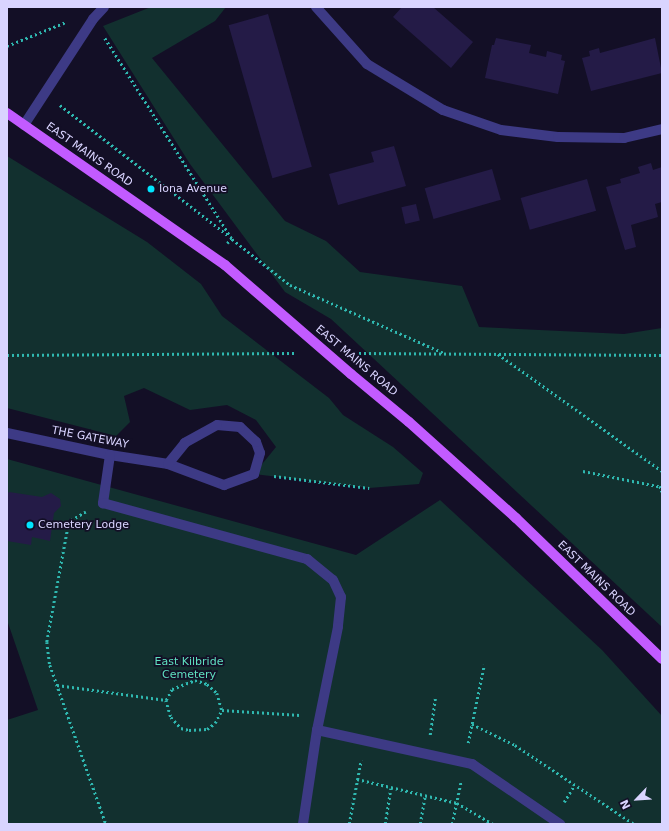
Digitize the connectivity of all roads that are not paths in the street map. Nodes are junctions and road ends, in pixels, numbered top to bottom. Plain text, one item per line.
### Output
1 (104, 7) edge
2 (316, 7) edge
3 (7, 113) edge
4 (24, 125) junction
5 (662, 129) edge
6 (7, 433) edge
7 (110, 455) junction
8 (168, 464) junction
9 (662, 659) edge
10 (316, 730) junction
11 (303, 824) edge
12 (560, 824) edge

1 - 4 street
2 - 5 street
3 - 4 main road, EAST MAINS ROAD
4 - 9 main road, EAST MAINS ROAD, bridge
6 - 7 street, THE GATEWAY
7 - 8 street, THE GATEWAY
7 - 10 street
8 - 8 street, THE GATEWAY
10 - 11 street
10 - 12 street

